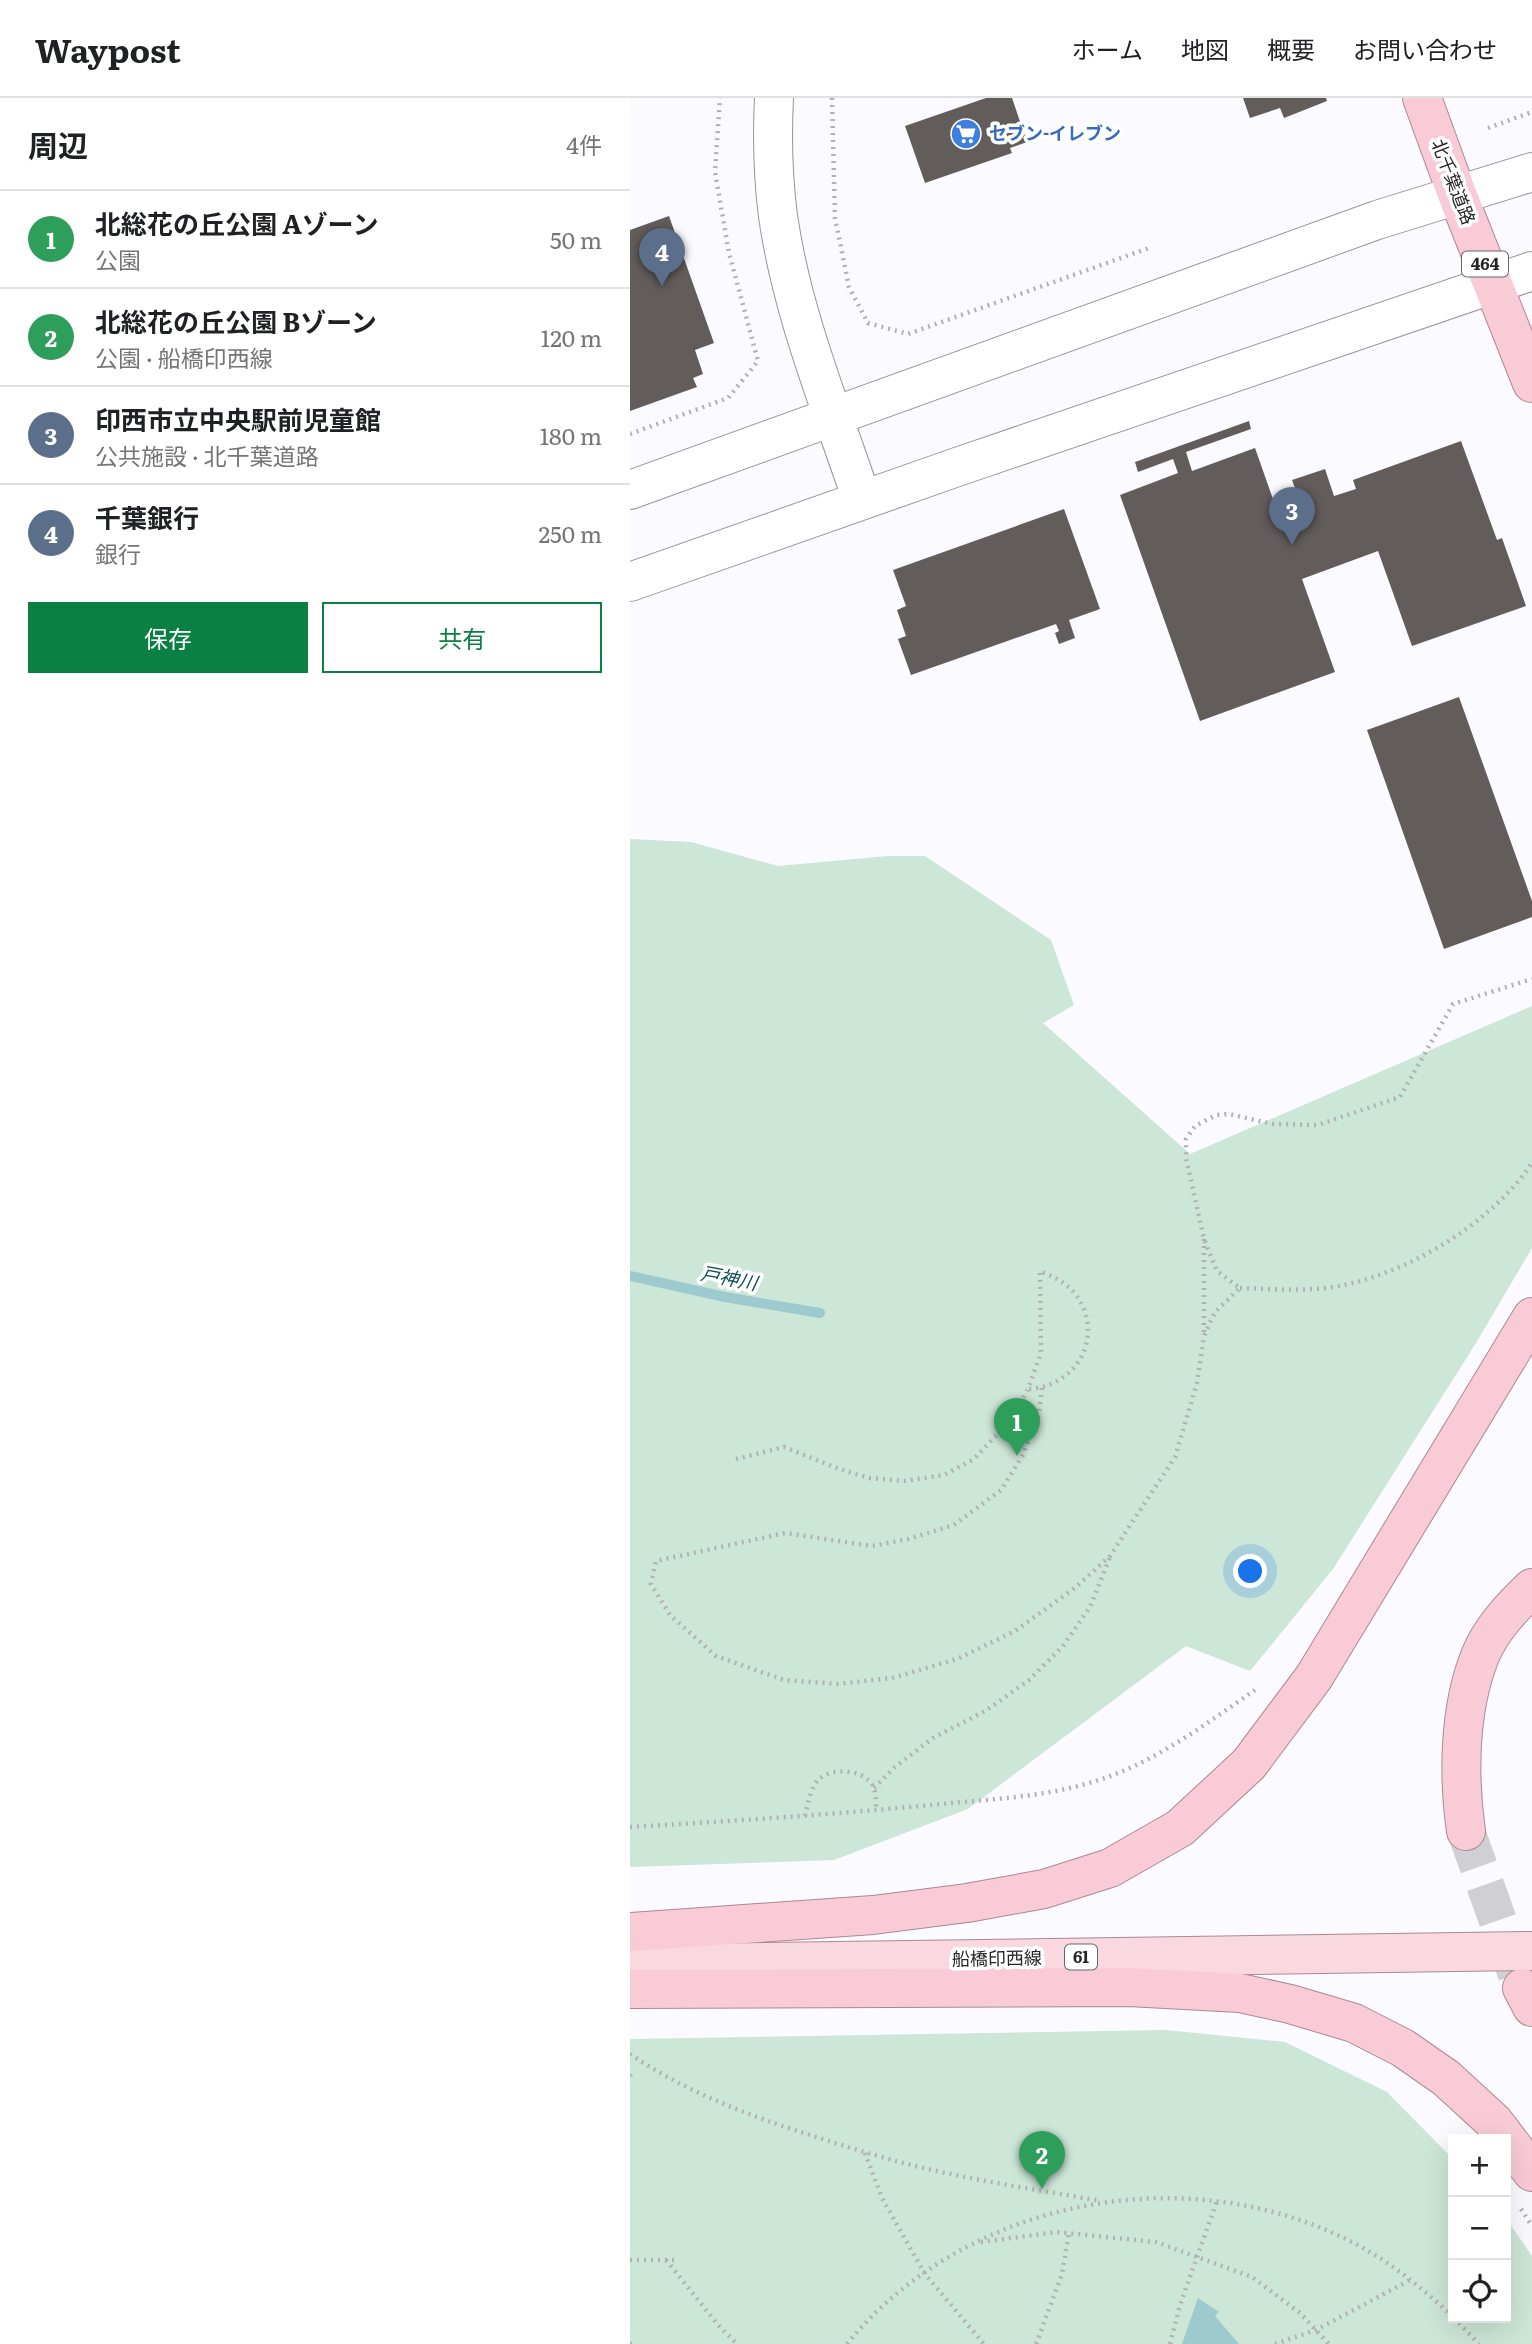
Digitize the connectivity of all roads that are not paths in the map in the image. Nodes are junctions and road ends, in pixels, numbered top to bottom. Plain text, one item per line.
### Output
1 (774, 98) edge
2 (1422, 98) edge
3 (1517, 178) edge
4 (1457, 194) junction
5 (1532, 271) edge
6 (1493, 285) junction
7 (1532, 383) edge
8 (835, 418) junction
9 (630, 490) edge
10 (862, 500) junction
11 (630, 582) edge
12 (1532, 1317) edge
13 (1532, 1588) edge
14 (1466, 1831) tunnel mouth
15 (630, 1932) edge
16 (1532, 1951) edge
17 (630, 1964) edge
18 (630, 1989) edge
19 (1532, 2172) edge

1 - 8 street
2 - 4 highway, 北千葉道路 / 464
3 - 4 street
4 - 6 highway, 北千葉道路 / 464
4 - 8 street
5 - 6 street
6 - 7 highway, 北千葉道路 / 464
6 - 10 street
8 - 9 street
8 - 10 street
10 - 11 street
12 - 15 highway
13 - 14 highway
16 - 17 main road, 船橋印西線 / 61
18 - 19 highway

